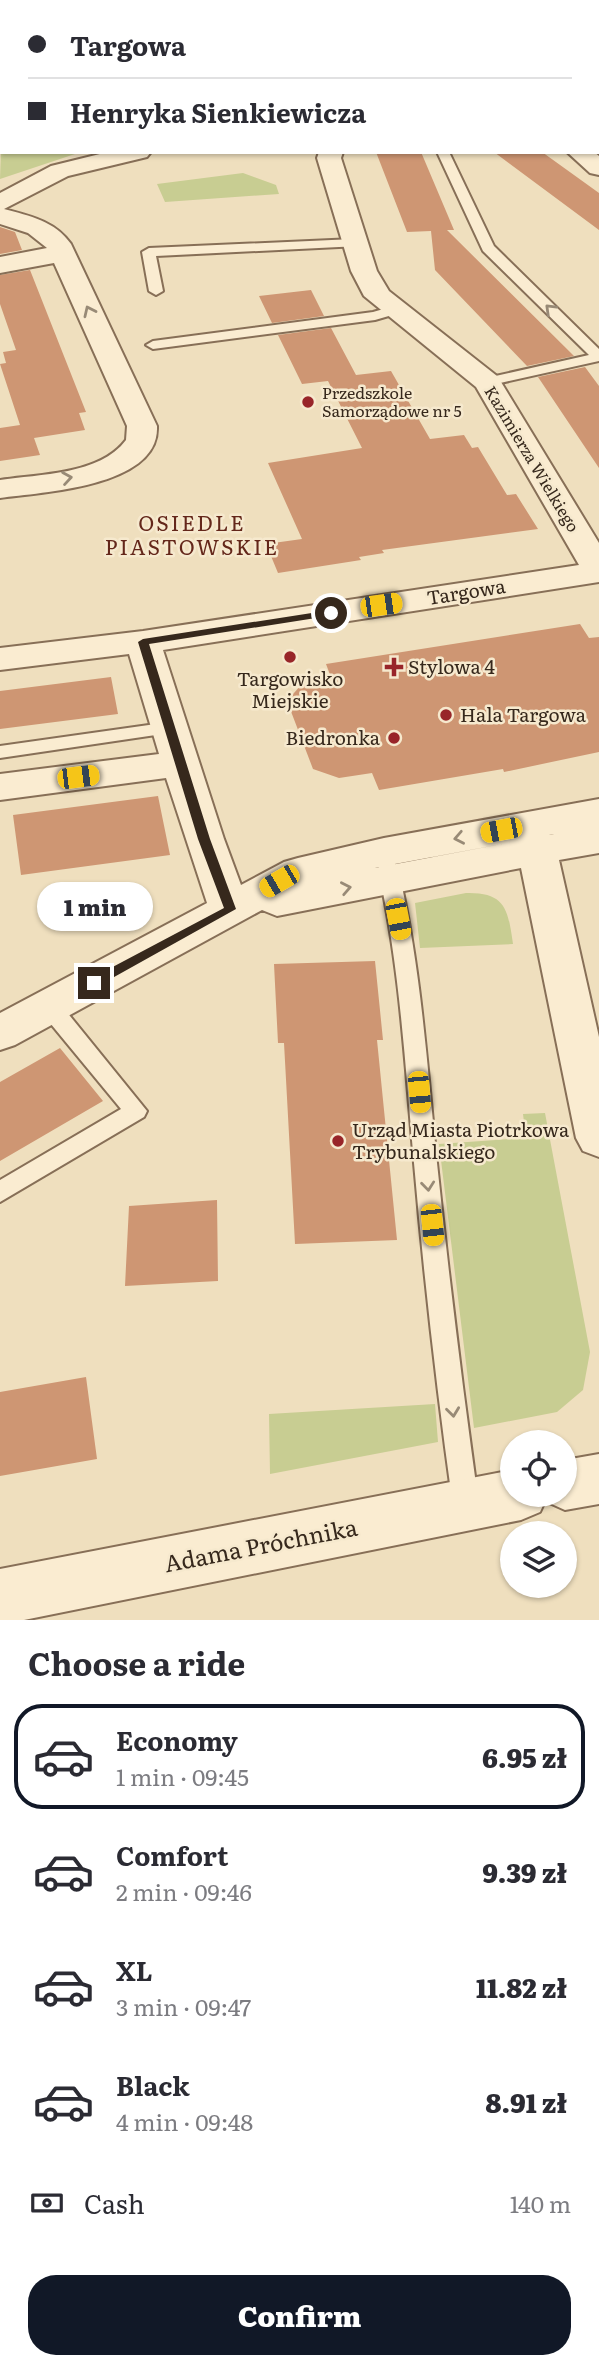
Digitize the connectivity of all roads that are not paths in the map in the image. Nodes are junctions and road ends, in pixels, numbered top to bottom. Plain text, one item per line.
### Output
1 (131, 154) edge
2 (330, 154) edge
3 (444, 154) edge
4 (582, 154) edge
5 (599, 168) edge
6 (0, 203) edge
7 (0, 216) edge
8 (354, 243) junction
9 (63, 253) junction
10 (0, 265) edge
11 (156, 291) dead end
12 (394, 310) junction
13 (153, 345) dead end
14 (599, 357) edge
15 (487, 382) junction
16 (0, 489) edge
17 (599, 571) edge
18 (143, 642) junction
19 (0, 659) edge
20 (170, 728) junction
21 (0, 752) edge
22 (181, 764) junction
23 (0, 787) edge
24 (599, 812) edge
25 (531, 839) junction
26 (599, 839) edge
27 (387, 866) junction
28 (230, 909) junction
29 (49, 1006) junction
30 (0, 1033) edge
31 (599, 1138) edge
32 (0, 1192) edge
33 (599, 1479) edge
34 (577, 1483) edge
35 (500, 1499) edge
36 (466, 1506) junction
37 (0, 1597) edge

1 - 6 street
2 - 8 street, Kazimierza Wielkiego
14 -> 3 lane
4 - 5 street
7 - 9 street
8 - 11 lane
8 - 12 street, Kazimierza Wielkiego
9 - 10 street
16 -> 9 street
12 - 13 lane
12 - 15 street, Kazimierza Wielkiego
14 - 15 lane
15 - 17 street, Kazimierza Wielkiego
17 - 18 street, Targowa
18 - 19 street, Targowa
18 - 20 street
20 - 21 lane
20 - 22 street
22 - 23 street
22 - 28 street
24 - 25 street
25 - 26 street
25 - 27 street
25 - 31 street
27 - 28 street
27 -> 36 lane
28 - 29 street
29 - 30 street
29 - 32 lane
33 - 34 street
35 - 36 street, Adama Próchnika
36 - 37 street, Adama Próchnika

